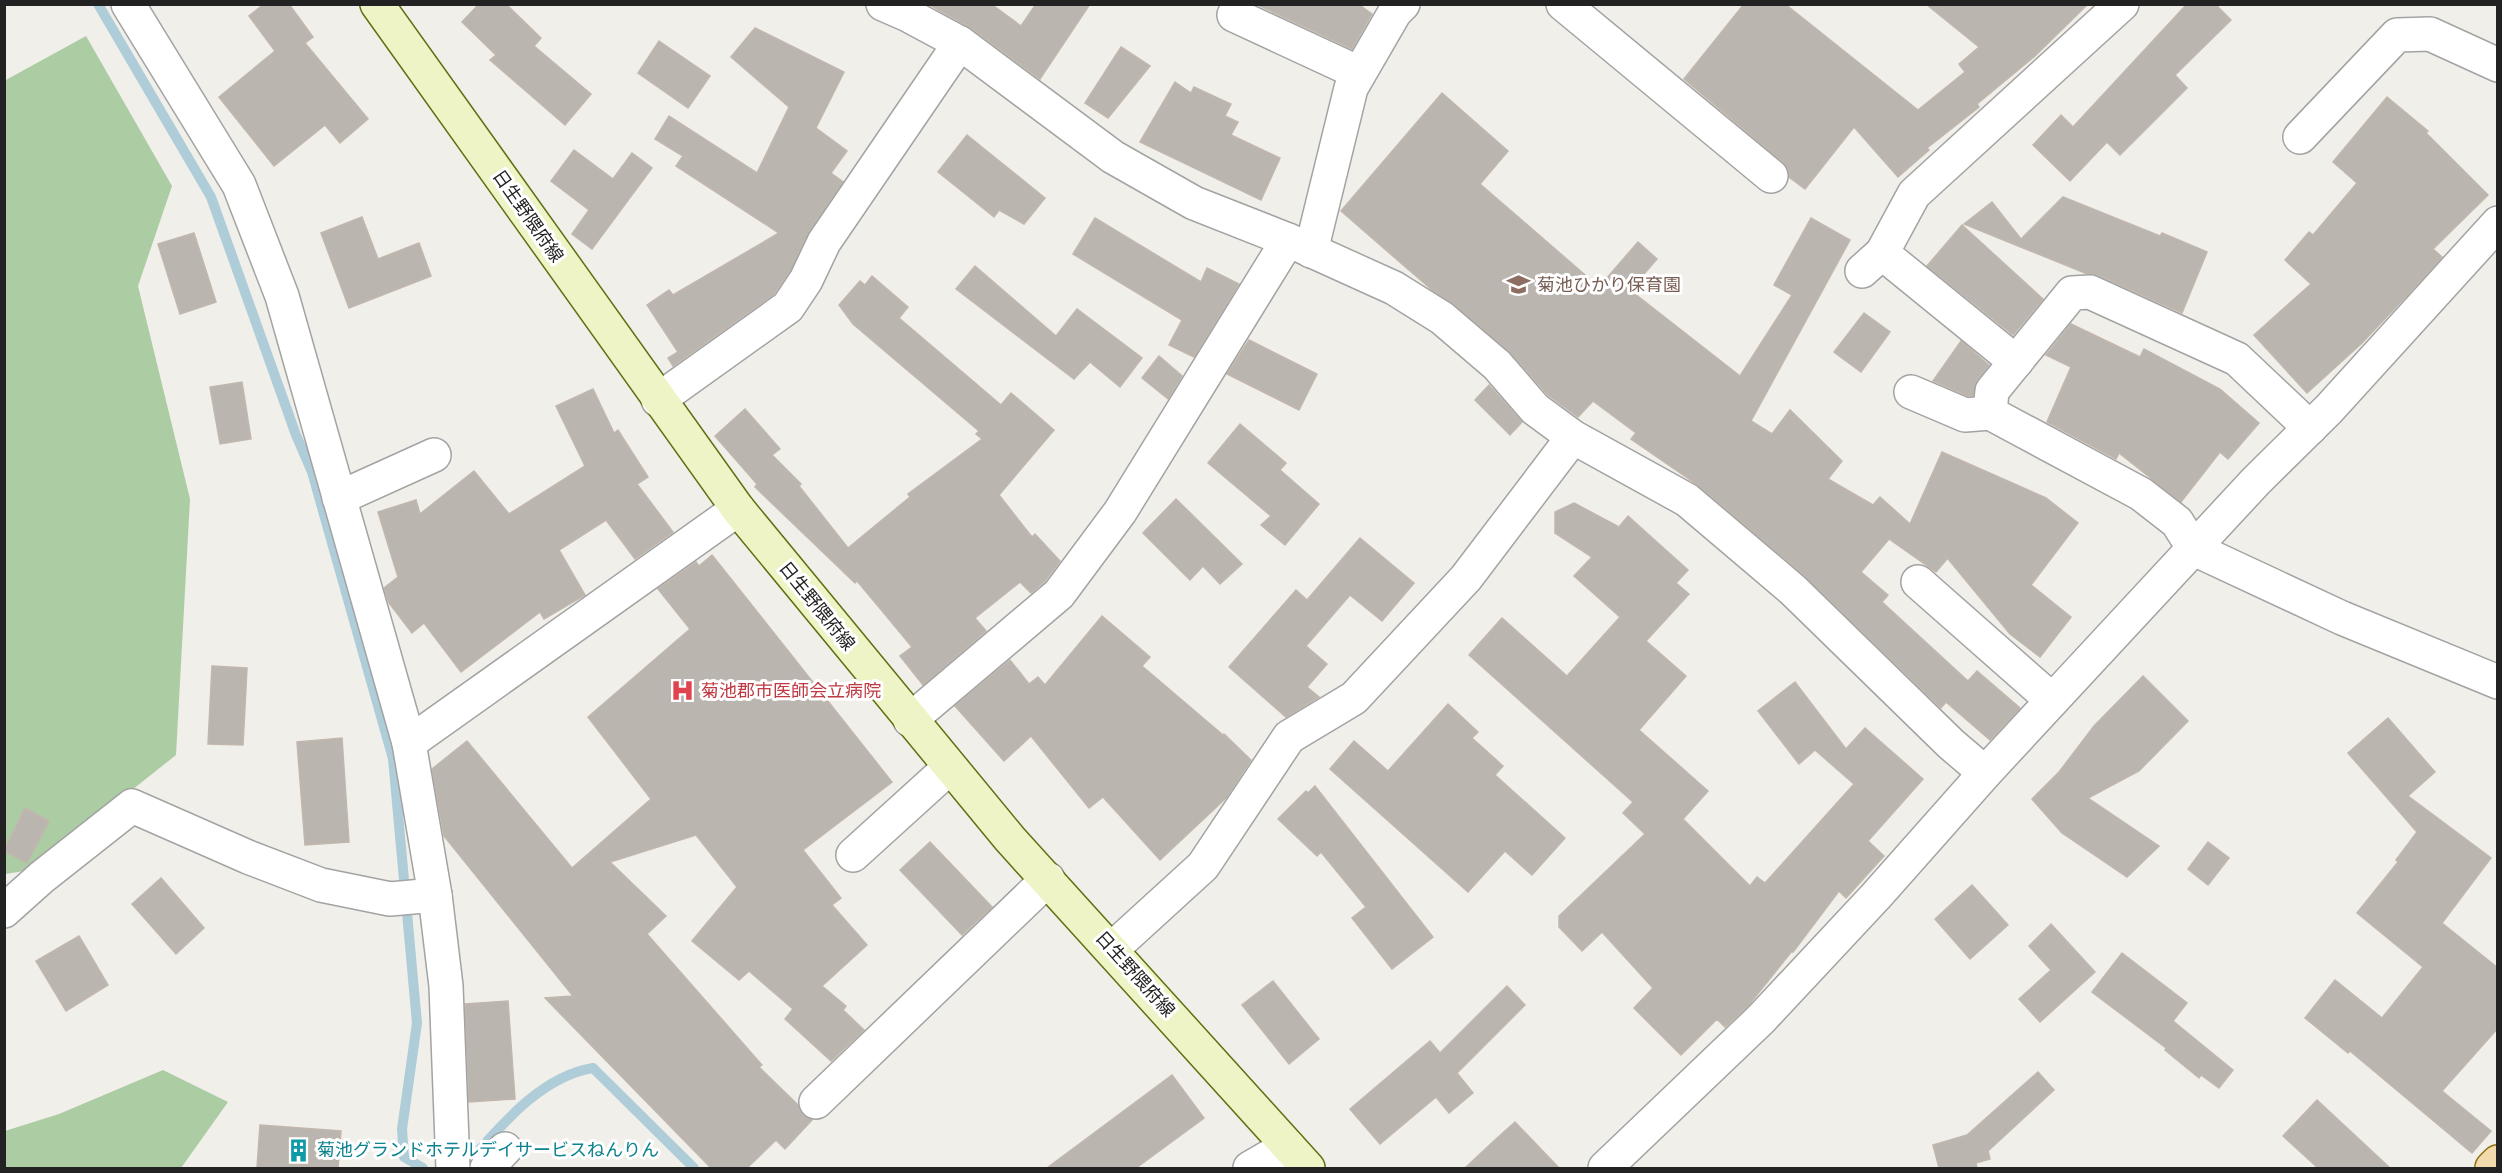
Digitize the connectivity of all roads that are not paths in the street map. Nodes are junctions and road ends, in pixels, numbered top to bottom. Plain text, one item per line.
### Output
1 (128, 4) edge
2 (376, 4) edge
3 (883, 4) edge
4 (1403, 4) edge
5 (1563, 4) edge
6 (2122, 4) edge
7 (1234, 15) dead end
8 (960, 43) junction
9 (2498, 65) edge
10 (1359, 73) junction
11 (2300, 137) dead end
12 (1772, 176) dead end
13 (2498, 223) edge
14 (1300, 246) junction
15 (2016, 362) junction
16 (1911, 392) dead end
17 (658, 399) junction
18 (1990, 413) junction
19 (2310, 428) junction
20 (1573, 436) junction
21 (434, 455) dead end
22 (339, 498) junction
23 (738, 509) junction
24 (2194, 549) junction
25 (1918, 582) dead end
26 (2498, 682) edge
27 (2052, 700) junction
28 (910, 720) junction
29 (409, 743) junction
30 (950, 767) junction
31 (1984, 773) junction
32 (853, 855) dead end
33 (1048, 879) junction
34 (435, 895) junction
35 (4, 911) edge
36 (1112, 949) junction
37 (816, 1102) dead end
38 (1298, 1157) edge
39 (2498, 1162) edge
40 (453, 1168) edge
41 (1250, 1168) edge
42 (1605, 1168) edge
43 (2492, 1168) edge

1 - 22 street
2 - 17 main road, 日生野隈府線
3 - 8 street
4 - 10 street
5 - 12 street
6 - 15 street
7 - 10 street
8 - 14 street
8 - 17 street
9 - 11 street
10 - 14 street
13 - 19 street
14 - 20 street
14 - 28 street
15 - 18 street
15 - 19 street
16 - 18 street
17 - 23 main road, 日生野隈府線
18 - 24 street
19 - 24 street
20 - 31 street
20 - 36 street
21 - 22 street
22 - 29 street
23 - 28 main road, 日生野隈府線
23 - 29 street
24 - 26 street
24 - 27 street
25 - 27 street
27 - 31 street
28 - 30 main road, 日生野隈府線
29 - 34 street
30 - 32 street
30 - 33 main road, 日生野隈府線
31 - 42 street
33 - 36 main road, 日生野隈府線
33 - 37 street
34 - 35 street
34 - 40 street
36 - 38 main road, 日生野隈府線
38 - 41 street
39 - 43 main road

